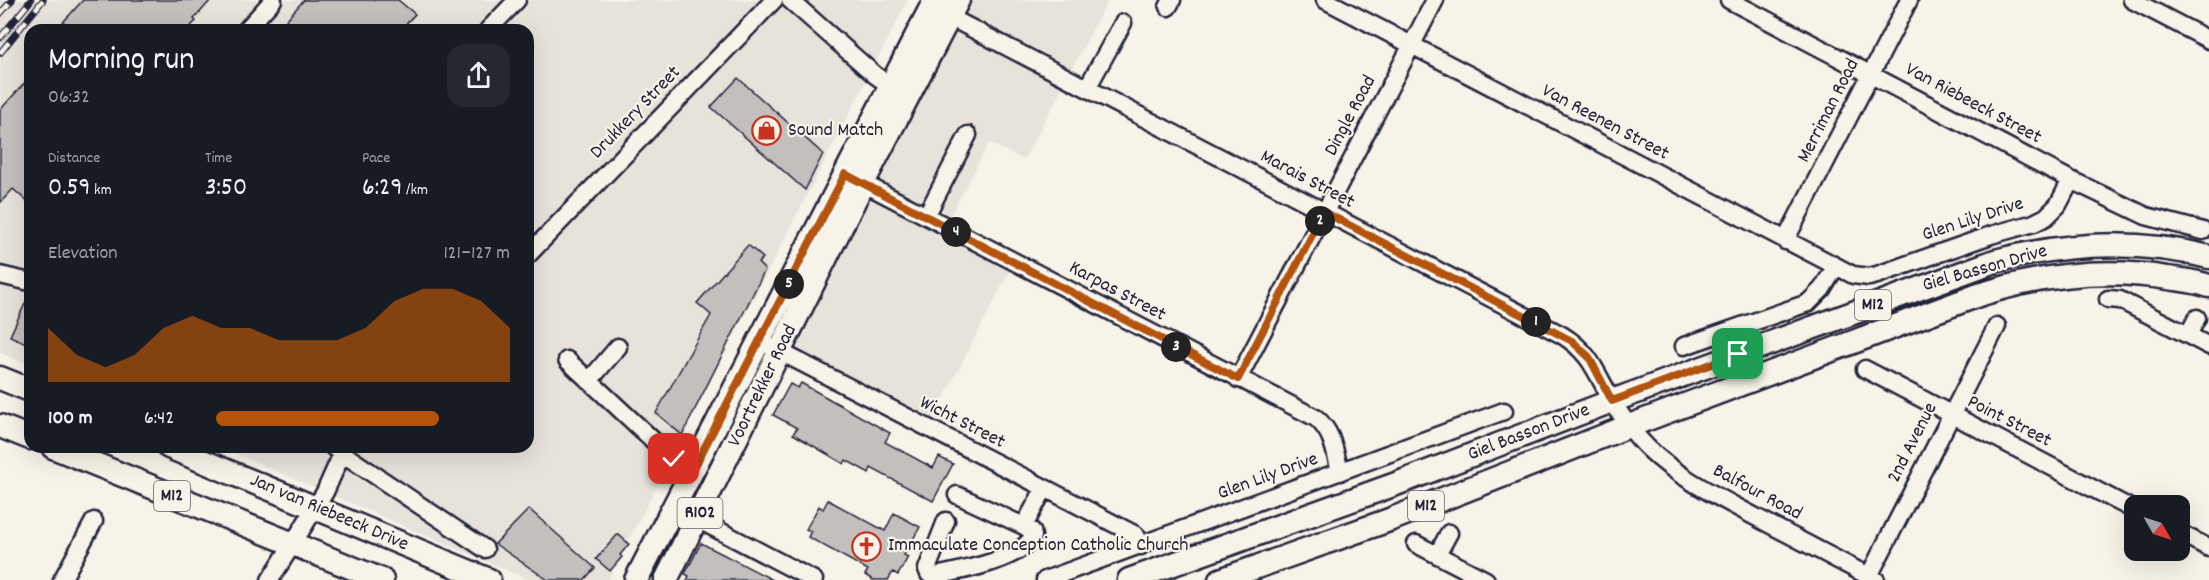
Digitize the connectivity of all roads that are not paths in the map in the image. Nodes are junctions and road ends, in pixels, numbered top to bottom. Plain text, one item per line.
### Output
1 (273, 0) edge
2 (517, 0) edge
3 (774, 0) edge
4 (790, 0) edge
5 (1324, 0) edge
6 (1435, 0) edge
7 (1729, 0) edge
8 (1909, 0) edge
9 (2132, 0) edge
10 (944, 6) edge
11 (1123, 23) dead end
12 (251, 24) edge
13 (494, 24) edge
14 (2209, 40) edge
15 (1411, 46) junction
16 (1871, 74) junction
17 (1087, 88) junction
18 (899, 92) junction
19 (968, 135) dead end
20 (854, 179) junction
21 (2071, 180) junction
22 (1324, 212) junction
23 (926, 216) junction
24 (2203, 231) dead end
25 (1785, 241) junction
26 (534, 249) edge
27 (2209, 257) edge
28 (1836, 266) junction
29 (0, 275) edge
30 (1869, 277) joint
31 (24, 279) edge
32 (2209, 286) edge
33 (2108, 299) dead end
34 (2198, 318) dead end
35 (1997, 326) dead end
36 (2188, 335) junction
37 (759, 341) junction
38 (1684, 346) dead end
39 (2209, 346) edge
40 (618, 347) dead end
41 (780, 352) junction
42 (567, 360) dead end
43 (1865, 369) dead end
44 (0, 378) edge
45 (1238, 379) junction
46 (589, 381) junction
47 (24, 388) edge
48 (1612, 401) junction
49 (1504, 411) dead end
50 (1951, 415) junction
51 (0, 426) edge
52 (1629, 426) junction
53 (24, 436) edge
54 (68, 453) edge
55 (184, 453) edge
56 (339, 453) edge
57 (346, 453) edge
58 (692, 472) junction
59 (1340, 472) junction
60 (1044, 489) junction
61 (957, 495) dead end
62 (2124, 505) edge
63 (315, 507) junction
64 (697, 519) junction
65 (946, 520) dead end
66 (94, 521) dead end
67 (1024, 526) junction
68 (1449, 533) dead end
69 (2190, 538) edge
70 (292, 544) junction
71 (1416, 544) dead end
72 (1141, 546) junction
73 (2209, 548) edge
74 (485, 549) dead end
75 (1437, 555) junction
76 (1870, 579) edge
77 (62, 580) edge
78 (270, 580) edge
79 (382, 580) edge
80 (489, 580) edge
81 (636, 580) edge
82 (666, 580) edge
83 (814, 580) edge
84 (1045, 580) edge
85 (1129, 580) edge
86 (1220, 580) edge
87 (1486, 580) edge

1 - 12 street
2 - 13 street
3 - 26 street, Drukkery Street
4 - 18 street
5 - 15 street, Van Reenen Street
6 - 15 street, Dingle Road
7 - 16 street, Van Riebeeck Street
8 - 16 street, Merriman Road
9 - 14 street
10 - 17 street, Marais Street
10 - 18 main road, Voortrekker Road / R102
11 - 17 street
15 - 22 street, Dingle Road
15 - 25 street, Van Reenen Street
16 - 21 street, Van Riebeeck Street
16 - 25 street, Merriman Road
17 - 22 street, Marais Street
18 - 20 main road, Voortrekker Road / R102
19 - 23 street
20 - 23 street, Karpas Street
20 - 37 main road, Voortrekker Road / R102
20 - 41 main road, Voortrekker Road / R102
21 - 24 street, Van Riebeeck Street
21 - 30 street, Glen Lily Drive
22 - 45 street, Dingle Road
22 - 48 street, Marais Street
23 - 45 street, Karpas Street
25 - 28 street, Van Reenen Street
27 - 48 main road, Giel Basson Drive / M12
28 - 30 street, Van Reenen Street
28 - 38 street
29 - 31 street
32 - 52 main road, Giel Basson Drive / M12
33 - 36 street
34 - 36 street
35 - 50 street, 2nd Avenue
36 - 39 street
37 - 41 street, Wicht Street
37 - 58 main road, Voortrekker Road / R102
40 - 46 street
41 - 60 street, Wicht Street
41 - 64 main road, Voortrekker Road / R102
42 - 46 street
43 - 50 street, Point Street
44 - 47 main road
45 - 59 street, Karpas Street
46 - 58 street
48 - 52 street, Marais Street
48 - 85 main road, Giel Basson Drive / M12
49 - 59 street, Glen Lily Drive
50 - 62 street, Point Street
50 - 76 street, 2nd Avenue
51 - 53 main road
52 - 76 street, Balfour Road
52 - 86 main road, Giel Basson Drive / M12
54 - 70 main road, Jan van Riebeeck Drive / M12
55 - 63 main road, Jan van Riebeeck Drive / M12
56 - 63 street
57 - 74 street
58 - 81 main road, Voortrekker Road / R102
59 - 72 street, Glen Lily Drive
60 - 67 street
60 - 72 street, Wicht Street
61 - 67 street
63 - 70 street
63 - 80 main road, Jan van Riebeeck Drive / M12
64 - 82 main road, Voortrekker Road / R102
64 - 83 street
65 - 67 street
66 - 77 street
68 - 75 street
69 - 73 street
70 - 78 street
70 - 79 main road, Jan van Riebeeck Drive / M12
71 - 75 street
72 - 84 street, Glen Lily Drive
75 - 87 street

